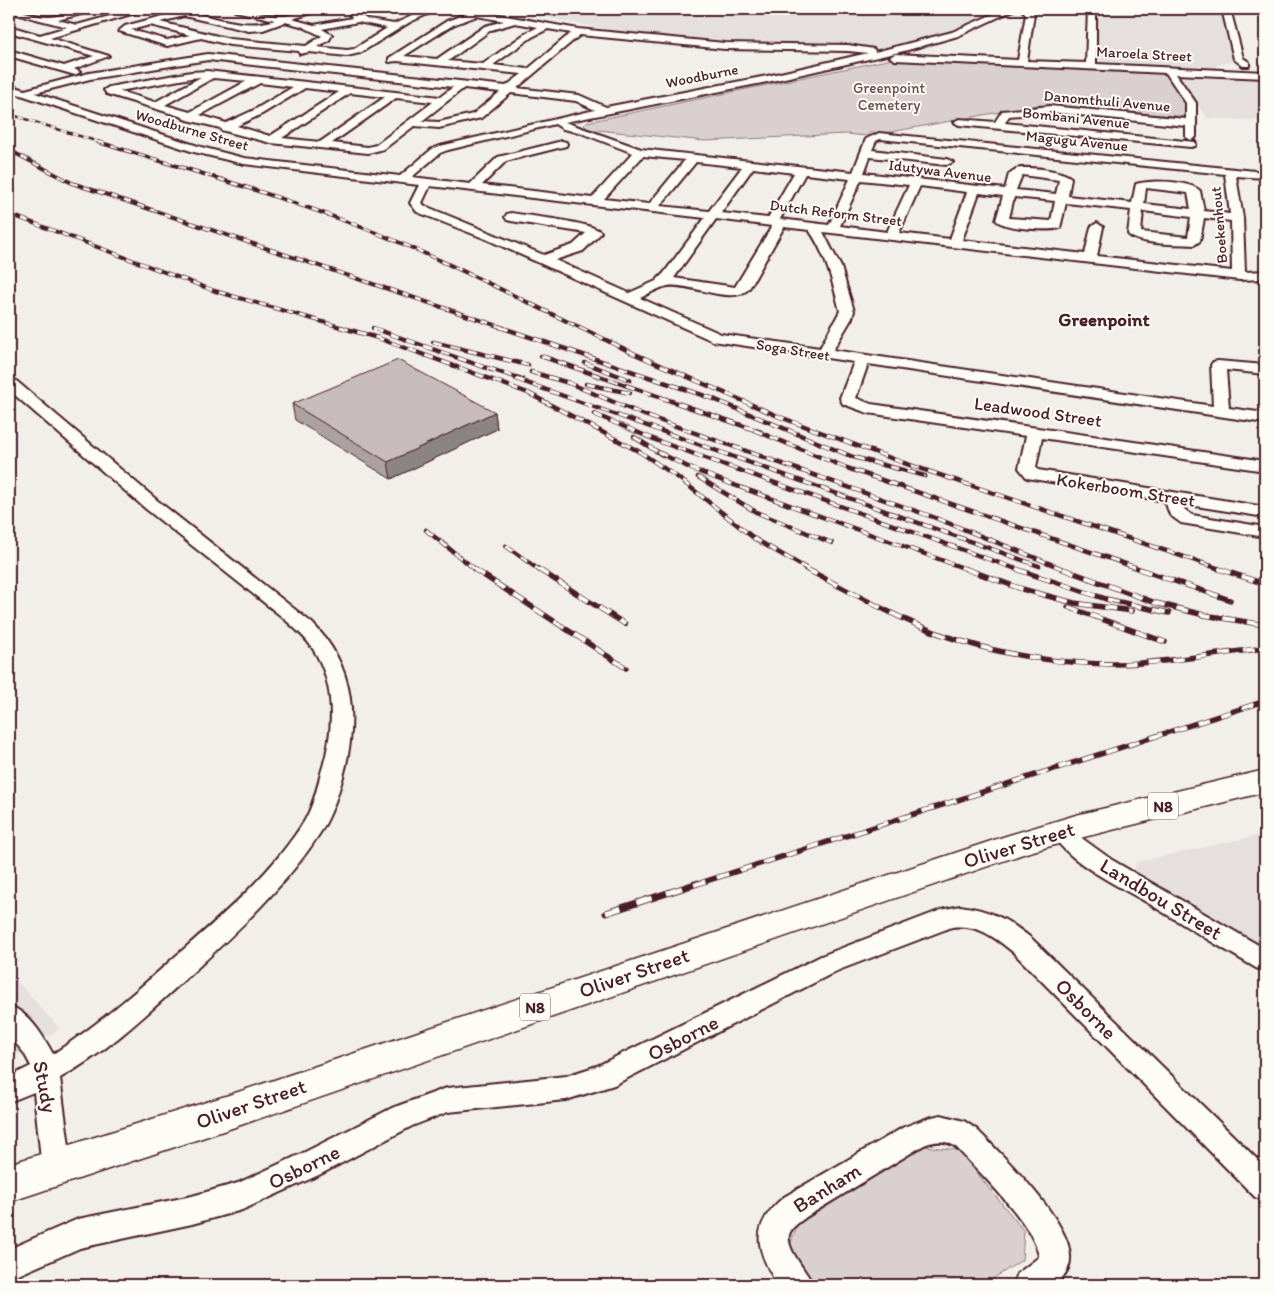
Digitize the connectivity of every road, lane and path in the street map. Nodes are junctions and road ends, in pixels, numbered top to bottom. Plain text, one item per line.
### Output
1 (10, 9) edge
2 (83, 9) edge
3 (144, 9) edge
4 (198, 9) edge
5 (238, 9) edge
6 (315, 9) edge
7 (368, 9) edge
8 (435, 9) edge
9 (455, 9) edge
10 (1012, 9) edge
11 (1024, 9) edge
12 (1092, 9) edge
13 (1226, 9) edge
14 (184, 13) junction
15 (476, 13) junction
16 (284, 19) junction
17 (358, 19) junction
18 (49, 20) junction
19 (513, 20) junction
20 (150, 22) junction
21 (76, 27) junction
22 (395, 27) junction
23 (546, 27) junction
24 (314, 28) junction
25 (9, 29) edge
26 (578, 32) junction
27 (203, 35) junction
28 (40, 37) junction
29 (229, 41) junction
30 (952, 46) dead end
31 (308, 49) junction
32 (901, 49) junction
33 (9, 53) edge
34 (878, 54) junction
35 (200, 57) junction
36 (395, 58) junction
37 (438, 62) junction
38 (1022, 63) junction
39 (283, 64) junction
40 (485, 67) junction
41 (1091, 67) junction
42 (136, 68) junction
43 (64, 69) junction
44 (1169, 71) junction
45 (530, 72) junction
46 (1222, 73) junction
47 (369, 74) junction
48 (213, 75) junction
49 (1265, 75) edge
50 (89, 76) junction
51 (258, 80) junction
52 (156, 81) junction
53 (303, 84) junction
54 (463, 84) junction
55 (9, 88) edge
56 (511, 89) junction
57 (348, 90) junction
58 (24, 93) junction
59 (394, 95) junction
60 (442, 100) junction
61 (155, 106) junction
62 (604, 110) junction
63 (188, 117) junction
64 (557, 120) junction
65 (456, 122) junction
66 (959, 122) dead end
67 (412, 123) junction
68 (1191, 123) junction
69 (999, 125) junction
70 (225, 128) junction
71 (485, 137) junction
72 (271, 140) junction
73 (955, 143) junction
74 (562, 144) dead end
75 (321, 146) junction
76 (640, 152) junction
77 (865, 153) junction
78 (1191, 156) junction
79 (693, 158) junction
80 (947, 162) junction
81 (749, 165) junction
82 (801, 171) junction
83 (1230, 172) junction
84 (1265, 175) edge
85 (857, 177) junction
86 (403, 179) junction
87 (427, 182) junction
88 (916, 183) junction
89 (936, 185) junction
90 (473, 187) junction
91 (974, 190) junction
92 (535, 194) junction
93 (1010, 194) junction
94 (1062, 200) junction
95 (596, 201) junction
96 (652, 208) junction
97 (1136, 208) junction
98 (1198, 214) junction
99 (712, 215) junction
100 (1237, 218) junction
101 (776, 222) junction
102 (501, 227) junction
103 (813, 227) junction
104 (1097, 227) dead end
105 (833, 229) junction
106 (892, 236) junction
107 (955, 243) junction
108 (542, 260) junction
109 (1090, 260) junction
110 (1265, 275) edge
111 (1239, 276) junction
112 (665, 280) junction
113 (629, 298) junction
114 (824, 354) junction
115 (862, 360) junction
116 (1265, 369) edge
117 (9, 382) edge
118 (1221, 412) junction
119 (1265, 418) edge
120 (1035, 432) junction
121 (1265, 466) edge
122 (1173, 498) junction
123 (1265, 512) edge
124 (1265, 532) edge
125 (1265, 781) edge
126 (1062, 831) junction
127 (1265, 961) edge
128 (9, 1016) edge
129 (47, 1073) junction
130 (9, 1090) edge
131 (56, 1169) junction
132 (9, 1182) edge
133 (1265, 1187) edge
134 (9, 1264) edge
135 (796, 1285) edge
136 (1028, 1285) edge

1 - 18 street
2 - 18 street
3 - 21 street
4 - 14 street
5 - 16 street
6 - 16 street
7 - 17 street
8 - 22 street
9 - 15 street
10 - 32 street, Woodburne
11 - 38 street
12 - 41 street
13 - 46 street
14 - 16 street
14 - 20 street
15 - 19 street
15 - 36 street
16 - 24 street
17 - 22 street
17 - 24 street
18 - 21 street
19 - 23 street
19 - 37 street
20 - 27 street
20 - 27 street
21 - 28 street
22 - 31 street
23 - 26 street
23 - 40 street
24 - 31 street
25 - 28 street
26 - 34 street
26 - 45 street
27 - 29 street
28 - 43 street
29 - 31 street
29 - 35 street
30 - 32 street
31 - 39 street
32 - 34 street, Woodburne
33 - 43 street
34 - 38 street, Maroela Street
34 - 62 street, Woodburne
35 - 39 street
35 - 42 street
36 - 37 street
36 - 47 street
37 - 40 street
38 - 41 street, Maroela Street
39 - 47 street
39 - 51 street
40 - 45 street
41 - 44 street, Maroela Street
42 - 50 street
42 - 52 street
43 - 50 street
44 - 46 street, Maroela Street
44 - 68 street
45 - 56 street
46 - 49 street, Maroela Street
47 - 54 street
48 - 51 street
48 - 52 street
48 - 61 street
50 - 58 street
51 - 53 street
51 - 63 street
52 - 61 street
53 - 57 street
53 - 70 street
54 - 56 street
54 - 60 street
55 - 58 street, Woodburne Street
56 - 62 street
56 - 65 street
57 - 59 street
57 - 72 street
58 - 86 street, Woodburne Street
59 - 60 street
59 - 75 street
60 - 67 street
61 - 63 street
62 - 64 street, Woodburne
63 - 70 street
64 - 71 street, Woodburne
64 - 76 street, Idutywa Avenue
65 - 67 street
65 - 71 street
66 - 69 street, Bombani Avenue
67 - 75 street
68 - 69 street, Danomthuli Avenue
68 - 78 street
69 - 78 street, Bombani Avenue
70 - 72 street
71 - 86 street, Woodburne
72 - 75 street
73 - 77 street, Magugu Avenue
73 - 78 street, Magugu Avenue
73 - 80 street
74 - 90 street
76 - 79 street, Idutywa Avenue
76 - 95 street
77 - 80 street
77 - 85 street
78 - 83 street, Magugu Avenue
79 - 81 street, Idutywa Avenue
79 - 96 street
80 - 89 street
81 - 82 street, Idutywa Avenue
81 - 99 street
82 - 85 street, Idutywa Avenue
82 - 101 street
83 - 84 street, Magugu Avenue
83 - 100 street, Boekenhout
85 - 88 street, Idutywa Avenue
85 - 105 street
86 - 87 street, Dutch Reform Street
87 - 90 street, Dutch Reform Street
87 - 102 street, Soga Street
88 - 89 street, Idutywa Avenue
88 - 106 street
89 - 91 street, Idutywa Avenue
90 - 92 street, Dutch Reform Street
91 - 93 street, Idutywa Avenue
91 - 107 street
92 - 95 street, Dutch Reform Street
92 - 102 street
93 - 94 street, Idutywa Avenue
93 - 94 street
93 - 94 street
94 - 97 street, Idutywa Avenue
95 - 96 street, Dutch Reform Street
96 - 99 street, Dutch Reform Street
97 - 98 street, Idutywa Avenue
97 - 98 street
97 - 98 street
98 - 100 street, Idutywa Avenue
99 - 101 street, Dutch Reform Street
99 - 112 street
100 - 111 street, Boekenhout
101 - 103 street, Dutch Reform Street
101 - 112 street
102 - 108 street, Soga Street
102 - 108 street
103 - 105 street, Dutch Reform Street
103 - 114 street
104 - 109 street
105 - 106 street, Dutch Reform Street
106 - 107 street, Dutch Reform Street
107 - 109 street, Dutch Reform Street
108 - 113 street, Soga Street
109 - 111 street, Dutch Reform Street
110 - 111 street, Dutch Reform Street
112 - 113 street
113 - 114 street, Soga Street
114 - 115 street, Soga Street
115 - 118 street, Soga Street
115 - 120 street, Leadwood Street
116 - 118 street
117 - 129 street
118 - 119 street, Soga Street
120 - 121 street, Leadwood Street
120 - 122 street, Kokerboom Street
122 - 123 street, Kokerboom Street
122 - 124 street
125 - 126 highway, Oliver Street / N8
126 - 127 street, Landbou Street
126 - 131 highway, Oliver Street / N8
128 - 129 street, Study
129 - 130 street
129 - 131 street, Study
131 - 132 highway, Oliver Street / N8
133 - 134 street, Osborne
135 - 136 street, Banham

